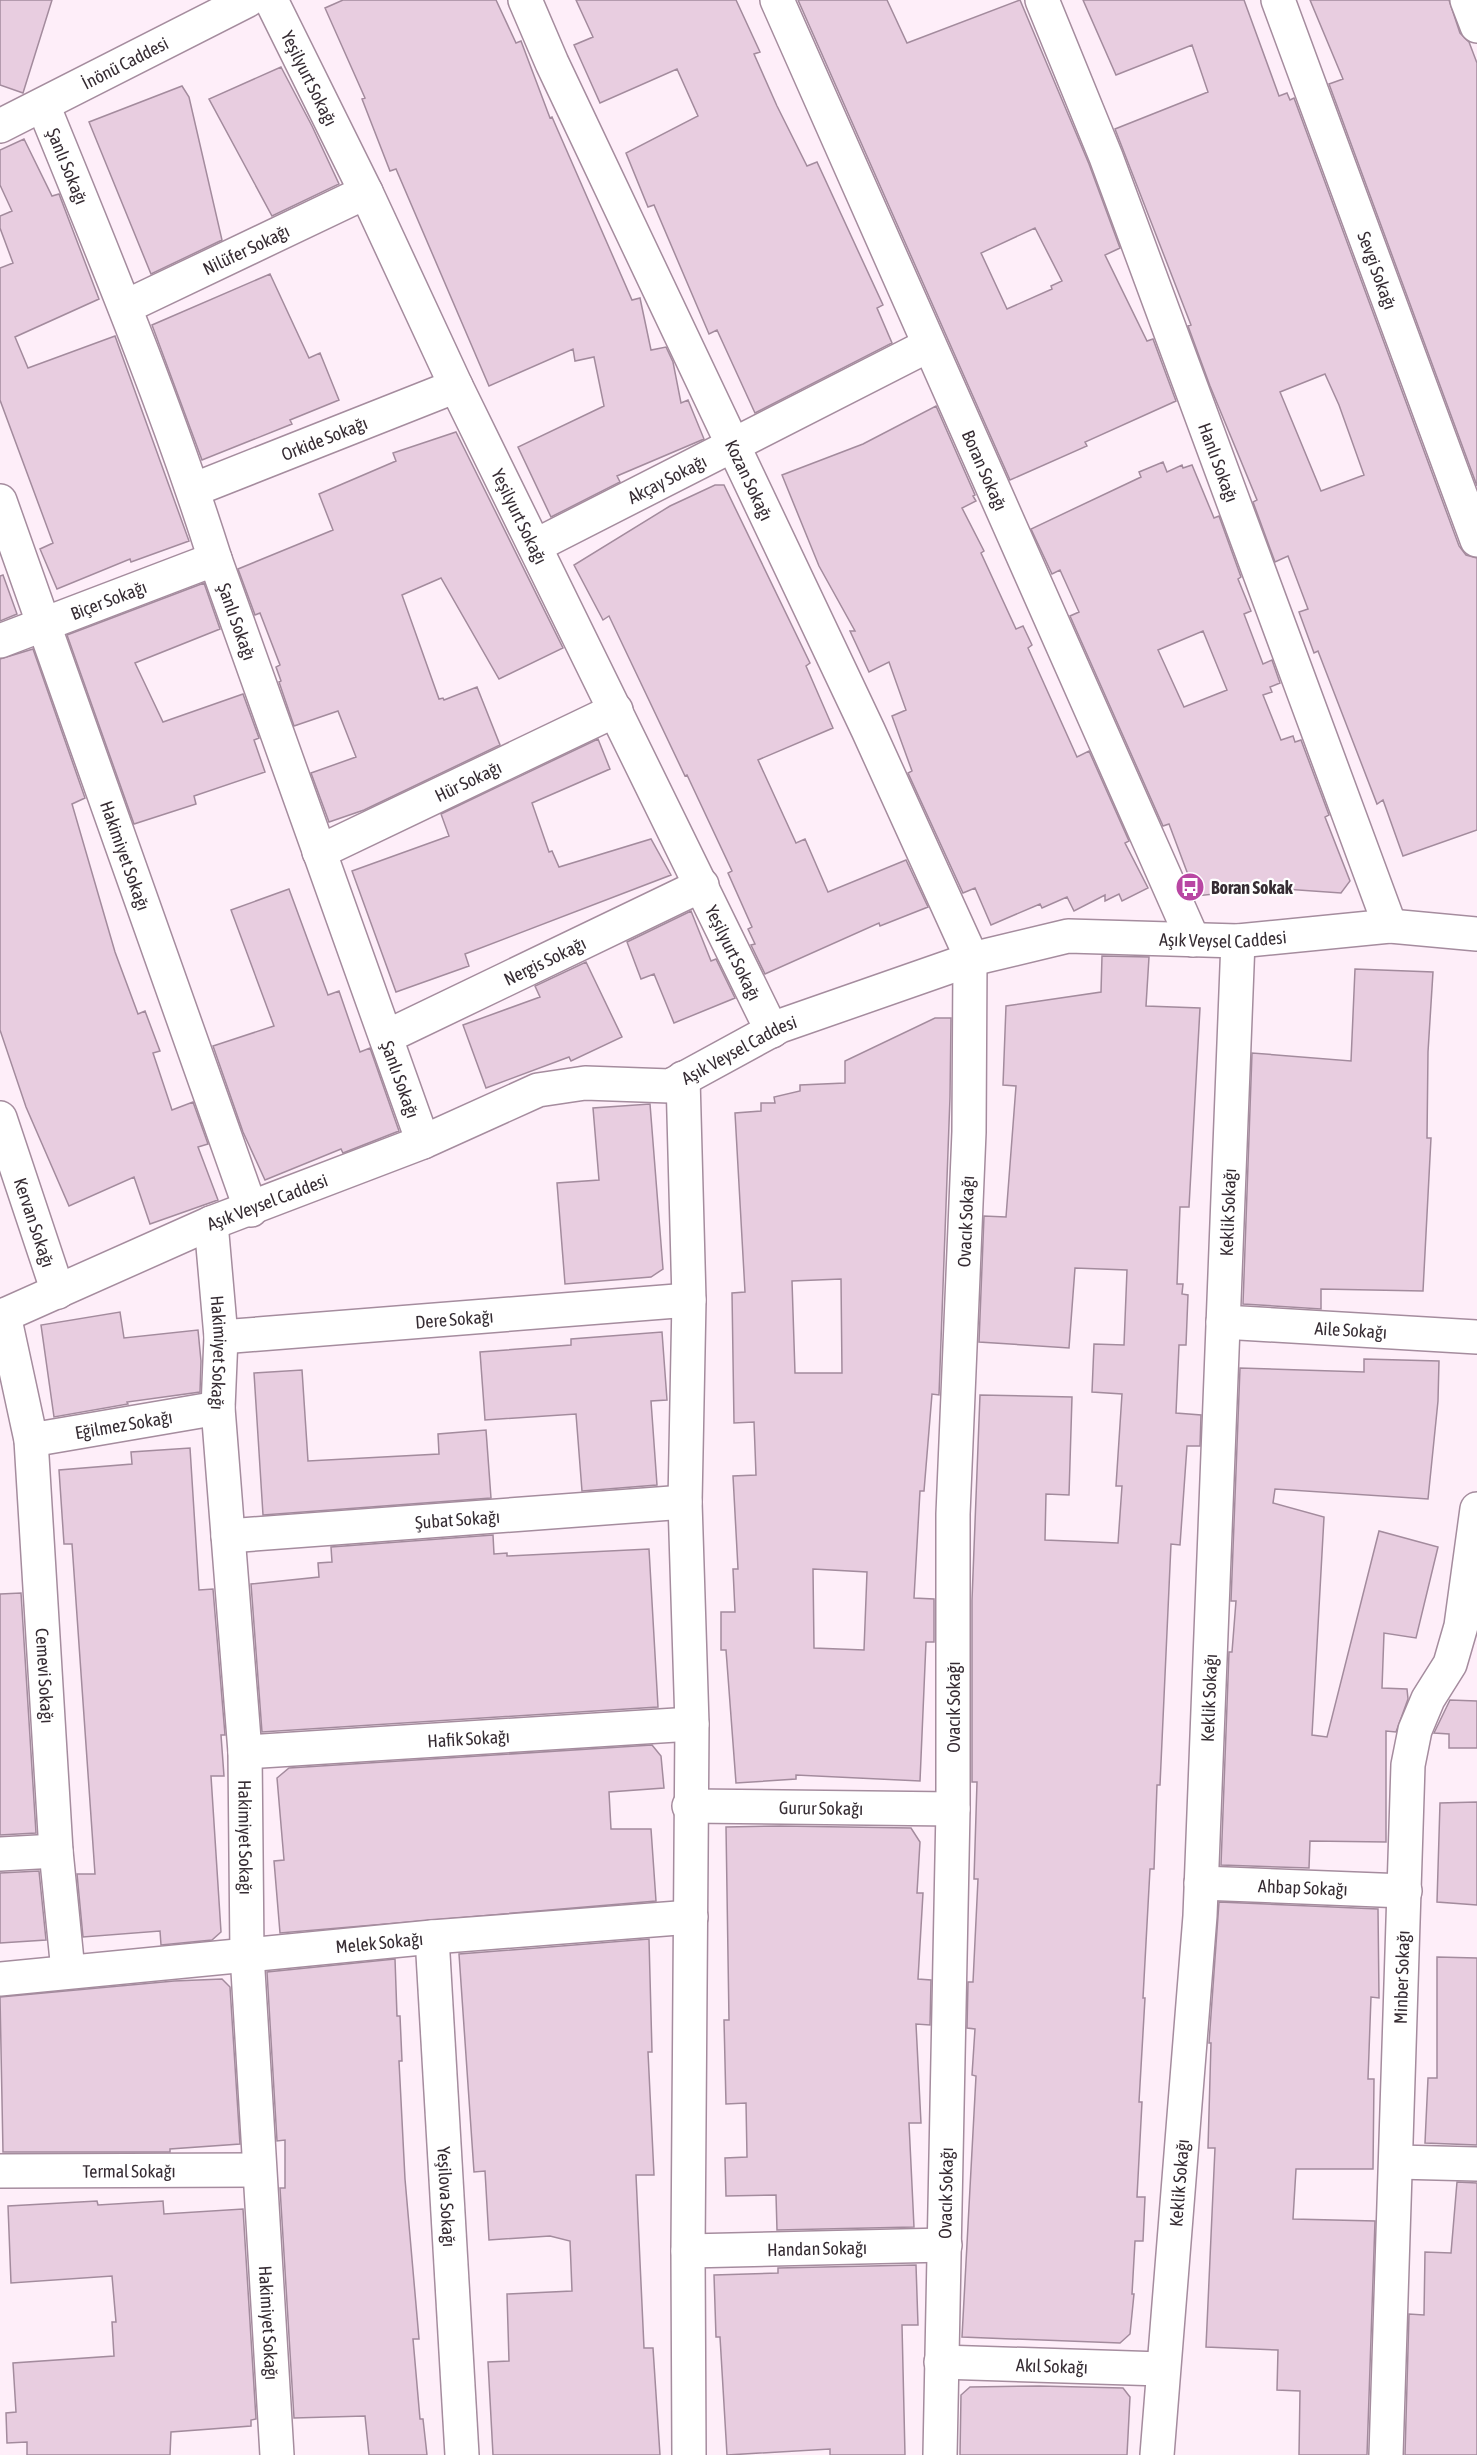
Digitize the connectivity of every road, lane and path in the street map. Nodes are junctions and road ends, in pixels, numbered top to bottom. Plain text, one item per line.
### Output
1 (248, 0) edge
2 (271, 0) edge
3 (525, 0) edge
4 (777, 0) edge
5 (1042, 0) edge
6 (1278, 0) edge
7 (1467, 0) edge
8 (1477, 26) edge
9 (42, 105) junction
10 (0, 126) edge
11 (366, 192) junction
12 (125, 307) junction
13 (928, 345) junction
14 (456, 386) junction
15 (732, 444) junction
16 (193, 490) junction
17 (0, 501) edge
18 (1477, 540) edge
19 (535, 546) junction
20 (215, 559) junction
21 (44, 625) junction
22 (0, 641) edge
23 (616, 710) junction
24 (319, 852) junction
25 (702, 885) junction
26 (1390, 926) junction
27 (1477, 934) edge
28 (1193, 940) junction
29 (1238, 941) junction
30 (971, 959) junction
31 (772, 1031) junction
32 (386, 1037) junction
33 (683, 1078) junction
34 (0, 1118) edge
35 (423, 1142) junction
36 (251, 1210) junction
37 (211, 1223) junction
38 (58, 1292) junction
39 (689, 1300) junction
40 (2, 1316) edge
41 (1223, 1322) junction
42 (221, 1337) junction
43 (1477, 1337) edge
44 (218, 1408) junction
45 (31, 1440) junction
46 (685, 1502) junction
47 (1477, 1509) edge
48 (228, 1536) junction
49 (692, 1724) junction
50 (245, 1752) junction
51 (690, 1806) junction
52 (953, 1809) junction
53 (56, 1851) junction
54 (0, 1854) edge
55 (1201, 1883) junction
56 (1406, 1891) junction
57 (691, 1917) junction
58 (432, 1937) junction
59 (247, 1954) junction
60 (68, 1971) junction
61 (0, 1978) edge
62 (1397, 2162) junction
63 (1477, 2164) edge
64 (260, 2170) junction
65 (0, 2171) edge
66 (945, 2245) junction
67 (688, 2251) junction
68 (941, 2362) junction
69 (1162, 2369) junction
70 (278, 2455) edge
71 (462, 2455) edge
72 (689, 2455) edge
73 (940, 2455) edge
74 (1157, 2455) edge
75 (1386, 2455) edge

1 - 9 street, İnönü Caddesi
2 - 11 street, Yeşilyurt Sokağı
3 - 15 street, Kozan Sokağı
4 - 13 street, Boran Sokağı
5 - 26 street, Hanlı Sokağı
6 - 18 street, Sevgi Sokağı
7 - 8 street
9 - 10 street, İnönü Caddesi
9 - 12 street, Şanlı Sokağı
11 - 12 street, Nilüfer Sokağı
11 - 14 street, Yeşilyurt Sokağı
12 - 16 street, Şanlı Sokağı
13 - 15 street, Akçay Sokağı
13 - 28 street, Boran Sokağı
14 - 16 street, Orkide Sokağı
14 - 19 street, Yeşilyurt Sokağı
15 - 19 street, Akçay Sokağı
15 - 30 street, Kozan Sokağı
16 - 20 street, Şanlı Sokağı
17 - 21 street, Hakimiyet Sokağı
19 - 23 street, Yeşilyurt Sokağı
20 - 21 street, Biçer Sokağı
20 - 24 street, Şanlı Sokağı
21 - 22 street, Biçer Sokağı
21 - 36 street, Hakimiyet Sokağı
23 - 24 street, Hür Sokağı
23 - 25 street, Yeşilyurt Sokağı
24 - 32 street, Şanlı Sokağı
25 - 31 street, Yeşilyurt Sokağı
25 - 32 street, Nergis Sokağı
26 - 27 street, Aşık Veysel Caddesi
26 - 29 street, Aşık Veysel Caddesi
28 - 29 street, Aşık Veysel Caddesi
28 - 30 street, Aşık Veysel Caddesi
29 - 41 street, Keklik Sokağı
30 - 31 street, Aşık Veysel Caddesi
30 - 52 street, Ovacık Sokağı
31 - 33 street, Aşık Veysel Caddesi
32 - 35 street, Şanlı Sokağı
33 - 35 street, Aşık Veysel Caddesi
33 - 39 street
34 - 38 street, Kervan Sokağı
35 - 36 street, Aşık Veysel Caddesi
36 - 37 street, Aşık Veysel Caddesi
37 - 38 street, Aşık Veysel Caddesi
37 - 42 street, Hakimiyet Sokağı
38 - 40 street, Aşık Veysel Caddesi
39 - 42 street, Dere Sokağı
39 - 46 street
40 - 45 street, Cemevi Sokağı
41 - 43 street, Aile Sokağı
41 - 55 street, Keklik Sokağı
42 - 44 street, Hakimiyet Sokağı
44 - 45 street, Eğilmez Sokağı
44 - 48 street, Hakimiyet Sokağı
45 - 53 street, Cemevi Sokağı
46 - 48 street, Şubat Sokağı
46 - 49 street
47 - 56 street, Minber Sokağı
48 - 50 street, Hakimiyet Sokağı
49 - 50 street, Hafik Sokağı
49 - 51 street
50 - 59 street, Hakimiyet Sokağı
51 - 52 street, Gurur Sokağı
51 - 57 street
52 - 66 street, Ovacık Sokağı
53 - 54 street
53 - 60 street, Cemevi Sokağı
55 - 56 street, Ahbap Sokağı
55 - 69 street, Keklik Sokağı
56 - 62 street, Minber Sokağı
57 - 58 street, Melek Sokağı
57 - 67 street
58 - 59 street, Melek Sokağı
58 - 71 street, Yeşilova Sokağı
59 - 60 street, Melek Sokağı
59 - 64 street, Hakimiyet Sokağı
60 - 61 street
62 - 63 street
62 - 75 street, Minber Sokağı
64 - 65 street, Termal Sokağı
64 - 70 street, Hakimiyet Sokağı
66 - 67 street, Handan Sokağı
66 - 68 street, Ovacık Sokağı
67 - 72 street
68 - 69 street, Akıl Sokağı
68 - 73 street, Ovacık Sokağı
69 - 74 street, Keklik Sokağı

